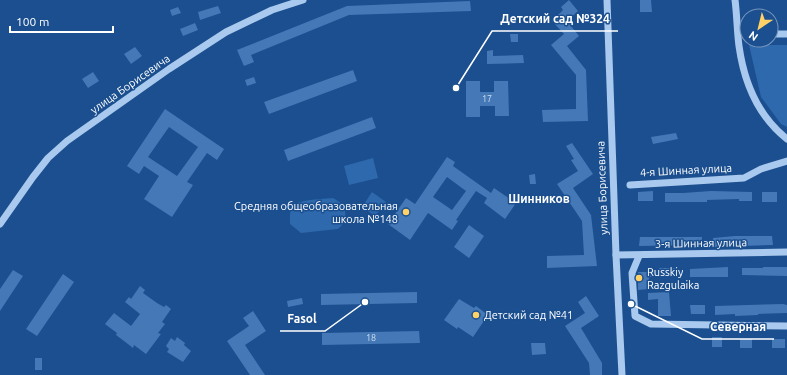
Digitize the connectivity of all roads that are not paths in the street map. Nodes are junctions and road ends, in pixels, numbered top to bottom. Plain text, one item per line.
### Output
1 (303, 0) edge
2 (607, 0) edge
3 (735, 0) edge
4 (738, 35) joint
5 (787, 139) edge
6 (787, 161) edge
7 (630, 185) dead end
8 (0, 224) edge
9 (787, 252) edge
10 (616, 256) junction
11 (639, 256) junction
12 (787, 326) edge
13 (622, 375) edge

1 - 8 street, улица Борисевича
2 - 10 street, улица Борисевича
3 - 4 street
4 - 5 street
6 - 7 street, 4-я Шинная улица
9 - 11 street, 3-я Шинная улица
10 - 11 street, 3-я Шинная улица
10 - 13 street, улица Борисевича
11 - 12 street

